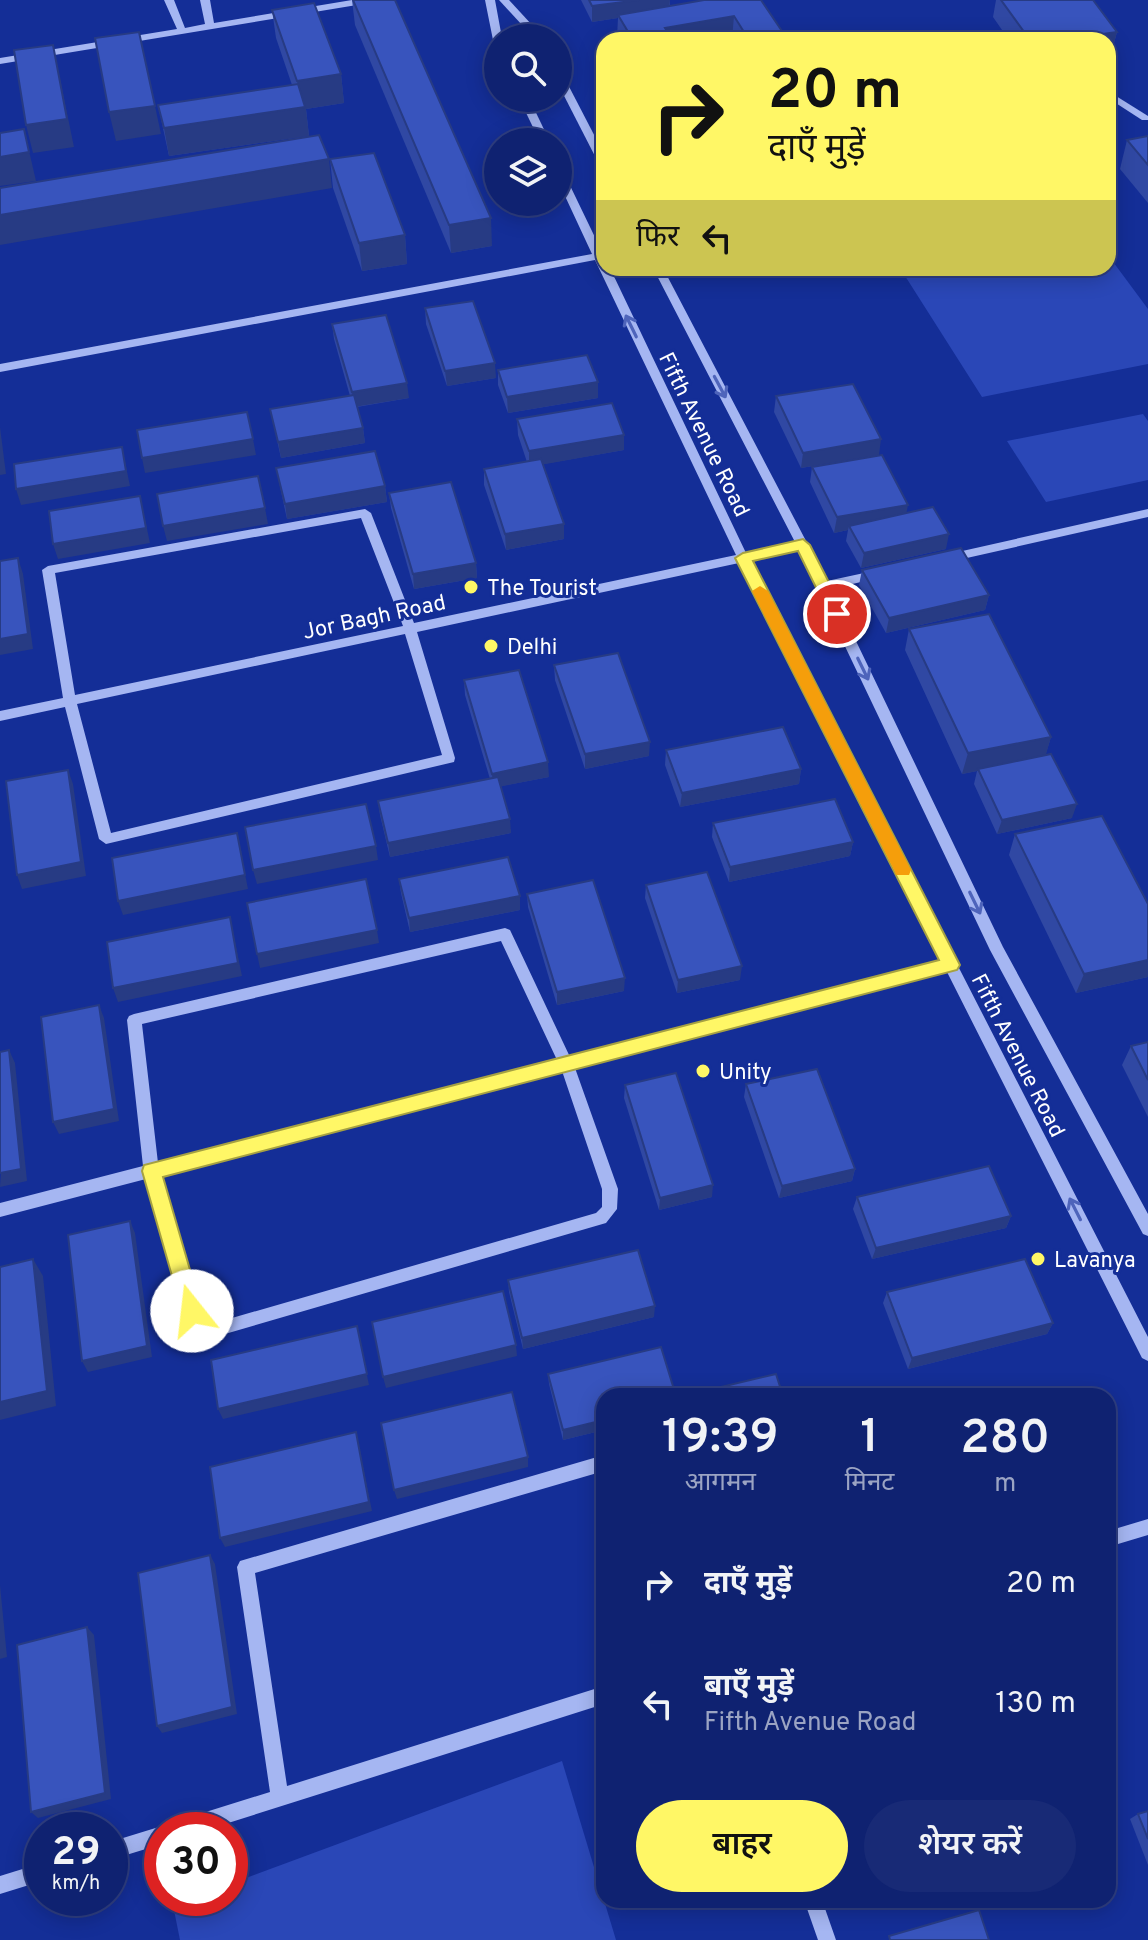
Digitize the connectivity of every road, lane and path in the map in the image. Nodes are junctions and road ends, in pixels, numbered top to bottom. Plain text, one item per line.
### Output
1 (169, 0) edge
2 (205, 0) edge
3 (369, 0) edge
4 (490, 0) edge
5 (504, 0) edge
6 (495, 24) edge
7 (526, 24) edge
8 (210, 26) junction
9 (182, 31) junction
10 (0, 61) edge
11 (1116, 99) edge
12 (572, 102) edge
13 (1145, 118) dead end
14 (596, 149) edge
15 (572, 202) edge
16 (596, 254) edge
17 (596, 256) edge
18 (607, 276) edge
19 (662, 276) edge
20 (0, 368) edge
21 (1148, 513) edge
22 (803, 545) junction
23 (743, 558) junction
24 (932, 562) edge
25 (885, 572) edge
26 (824, 586) junction
27 (410, 629) junction
28 (70, 701) junction
29 (0, 716) edge
30 (951, 965) junction
31 (567, 1065) junction
32 (151, 1171) junction
33 (0, 1210) edge
34 (1148, 1229) edge
35 (1148, 1353) edge
36 (596, 1465) edge
37 (1148, 1527) edge
38 (1116, 1537) edge
39 (596, 1698) edge
40 (280, 1798) junction
41 (235, 1812) edge
42 (24, 1878) edge
43 (0, 1885) edge
44 (816, 1908) edge
45 (827, 1940) edge

1 - 9 street
2 - 8 street
3 - 8 street
4 - 6 street
5 - 7 street
8 - 9 street
9 - 10 street
11 - 13 street
12 - 14 street
15 - 16 street, Fifth Avenue Road
17 - 20 street
23 -> 18 street, Fifth Avenue Road
19 -> 22 street, Fifth Avenue Road
21 - 24 street
22 - 23 street, Jor Bagh Road
22 - 26 street, Fifth Avenue Road
23 - 27 street, Jor Bagh Road
23 - 30 street, Fifth Avenue Road
25 - 26 street
26 -> 34 street, Fifth Avenue Road
27 - 28 street, Jor Bagh Road
27 - 28 street
27 - 28 street
28 - 29 street, Jor Bagh Road
30 - 31 street
35 -> 30 street, Fifth Avenue Road
31 - 32 street
31 - 32 street
31 - 32 street
32 - 33 street
36 - 40 street
37 - 38 street
39 - 40 street
40 - 41 street
42 - 43 street
44 - 45 street

